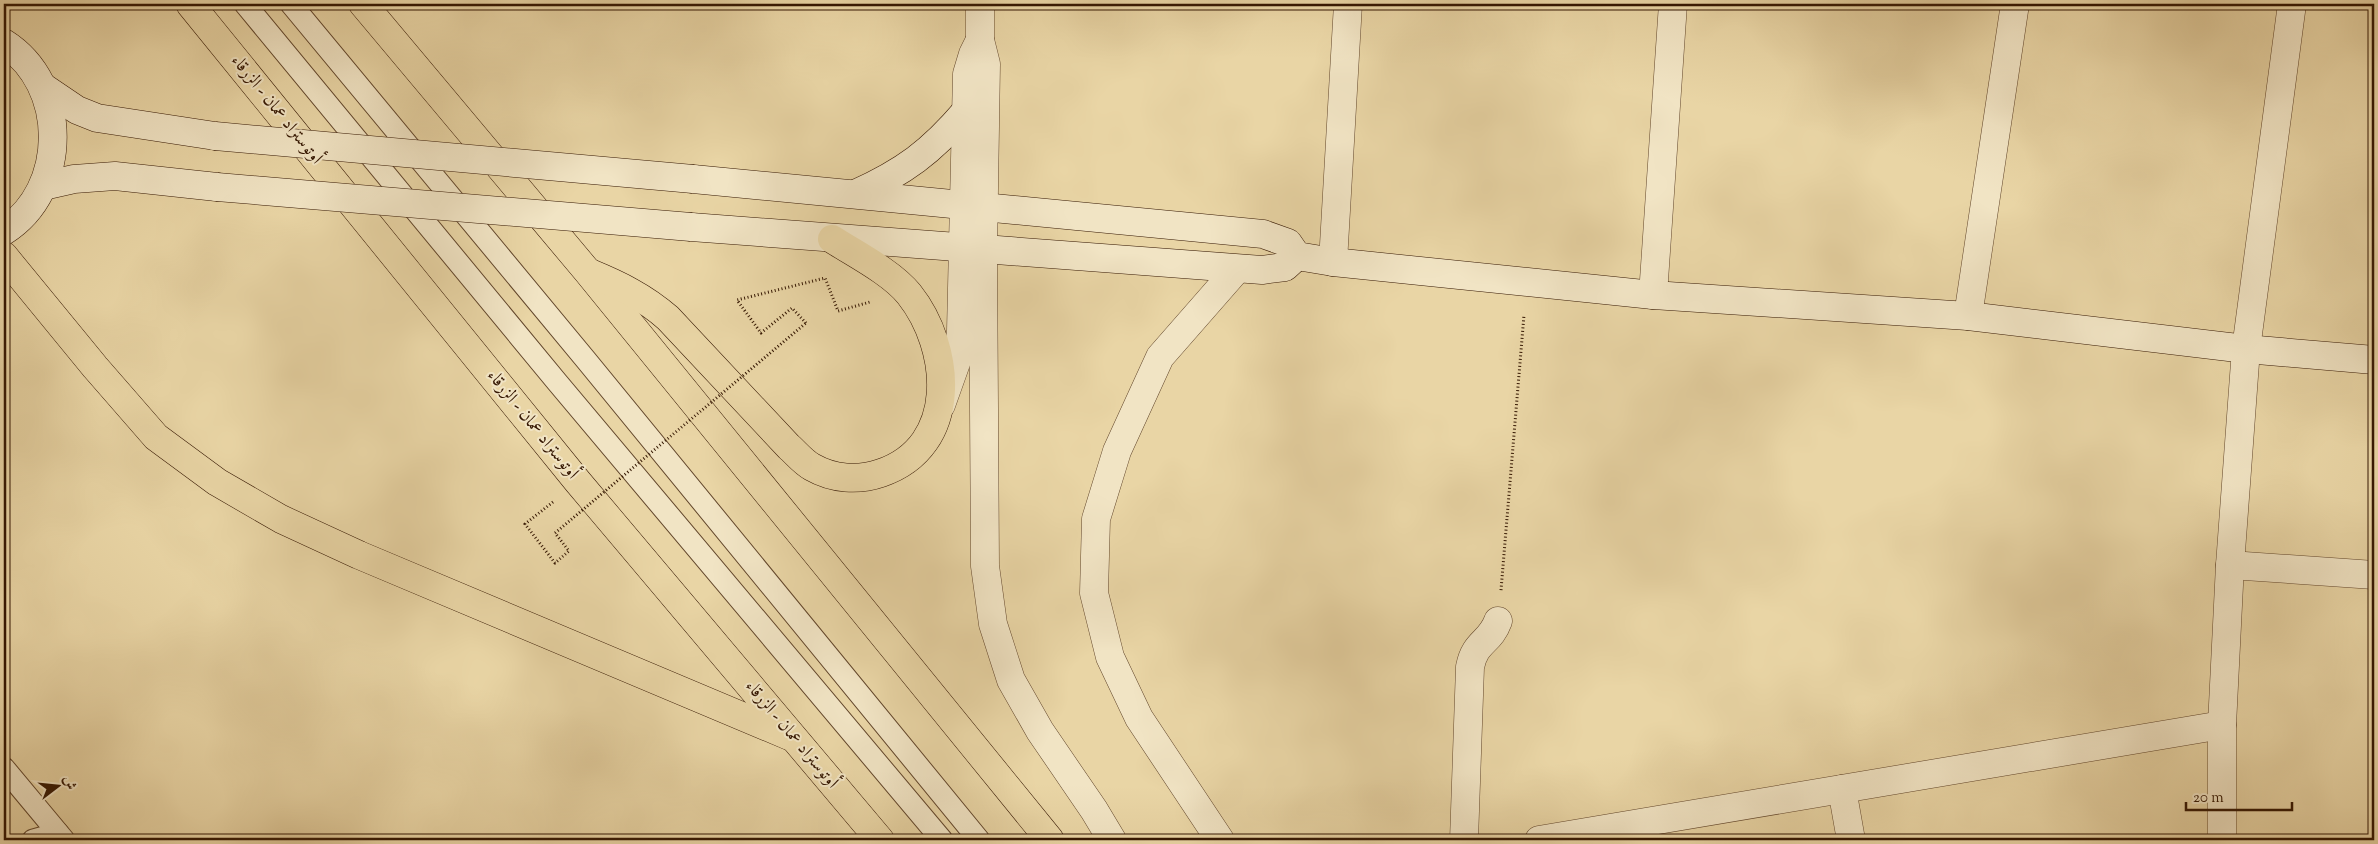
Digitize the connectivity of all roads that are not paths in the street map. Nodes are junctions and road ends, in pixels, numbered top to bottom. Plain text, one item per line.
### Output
1 (190, 4) edge
2 (245, 4) edge
3 (291, 4) edge
4 (363, 4) edge
5 (980, 4) edge
6 (1348, 4) edge
7 (1673, 4) edge
8 (2015, 4) edge
9 (2292, 4) edge
10 (980, 40) junction
11 (4, 43) edge
12 (43, 87) junction
13 (966, 110) junction
14 (43, 186) junction
15 (853, 194) junction
16 (974, 207) junction
17 (4, 231) edge
18 (832, 239) junction
19 (972, 250) junction
20 (4, 256) edge
21 (1297, 256) junction
22 (1333, 262) junction
23 (1237, 269) junction
24 (587, 271) junction
25 (1653, 295) junction
26 (1968, 316) junction
27 (2246, 349) junction
28 (2374, 360) edge
29 (939, 409) junction
30 (2230, 566) junction
31 (2374, 575) edge
32 (1498, 621) road end
33 (2222, 725) junction
34 (794, 738) junction
35 (4, 768) edge
36 (1842, 789) junction
37 (61, 836) edge
38 (33, 840) edge
39 (880, 840) edge
40 (942, 840) edge
41 (979, 840) edge
42 (1050, 840) edge
43 (1112, 840) edge
44 (1220, 840) edge
45 (1464, 840) edge
46 (1539, 840) edge
47 (1851, 840) edge
48 (2222, 840) edge

1 - 34 highway, أوتوستراد عمان - الزرقاء
2 - 40 lane
3 - 41 lane
4 - 24 highway
5 - 10 street
6 - 22 street
7 - 25 street
8 - 26 street
9 - 27 street
10 - 13 street
10 - 16 street
11 - 12 street
12 - 14 street
12 - 15 street, bridge
13 - 15 street
13 - 16 street
14 - 17 street
14 - 18 street, bridge
15 - 16 street
16 - 19 street
16 - 21 street
18 - 19 street
18 - 29 highway
19 - 23 street
19 - 29 street
19 - 43 street
20 - 34 highway
21 - 22 street
21 - 23 street
22 - 25 street
23 - 44 street
24 - 29 highway
24 - 42 highway
25 - 26 street
26 - 27 street
27 - 28 street
27 - 30 street
30 - 31 street
30 - 33 street
32 - 45 street
33 - 36 street
33 - 48 street
34 - 39 highway, أوتوستراد عمان - الزرقاء
35 - 37 lane
36 - 46 street
36 - 47 street
37 - 38 lane

